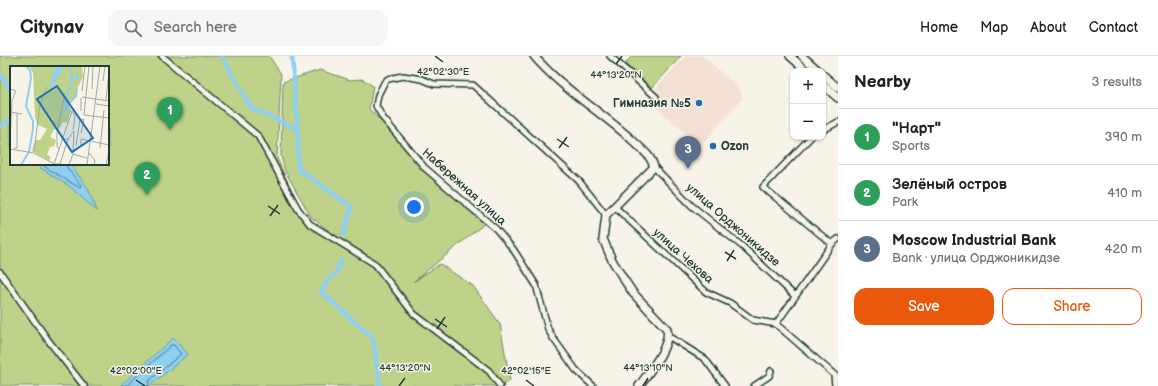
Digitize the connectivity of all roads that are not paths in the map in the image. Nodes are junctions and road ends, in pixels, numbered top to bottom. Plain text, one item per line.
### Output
1 (162, 56) edge
2 (534, 56) edge
3 (610, 56) edge
4 (790, 56) edge
5 (802, 56) edge
6 (804, 68) edge
7 (816, 68) edge
8 (826, 78) edge
9 (826, 88) edge
10 (838, 88) edge
11 (656, 98) dead end
12 (838, 98) edge
13 (838, 122) edge
14 (826, 128) edge
15 (807, 140) edge
16 (654, 167) junction
17 (615, 207) junction
18 (606, 215) junction
19 (838, 239) edge
20 (832, 244) junction
21 (0, 272) edge
22 (795, 296) junction
23 (776, 324) junction
24 (668, 336) junction
25 (771, 371) dead end
26 (836, 377) edge
27 (84, 386) edge
28 (500, 386) edge
29 (593, 386) edge
30 (639, 386) edge
31 (725, 386) edge
32 (754, 386) edge
33 (835, 386) edge

1 - 28 street
2 - 16 street, улица Орджоникидзе
3 - 11 street
4 - 6 street
5 - 7 street
8 - 10 street
9 - 12 street
13 - 14 street
15 - 20 street
16 - 17 street
16 - 22 street, улица Орджоникидзе
17 - 18 street
17 - 23 street, улица Чехова
18 - 24 street
18 - 29 street, Набережная улица
19 - 20 street
20 - 22 street
21 - 27 street
22 - 23 street
23 - 26 street
24 - 30 street
24 - 31 street
25 - 32 street
26 - 33 street

